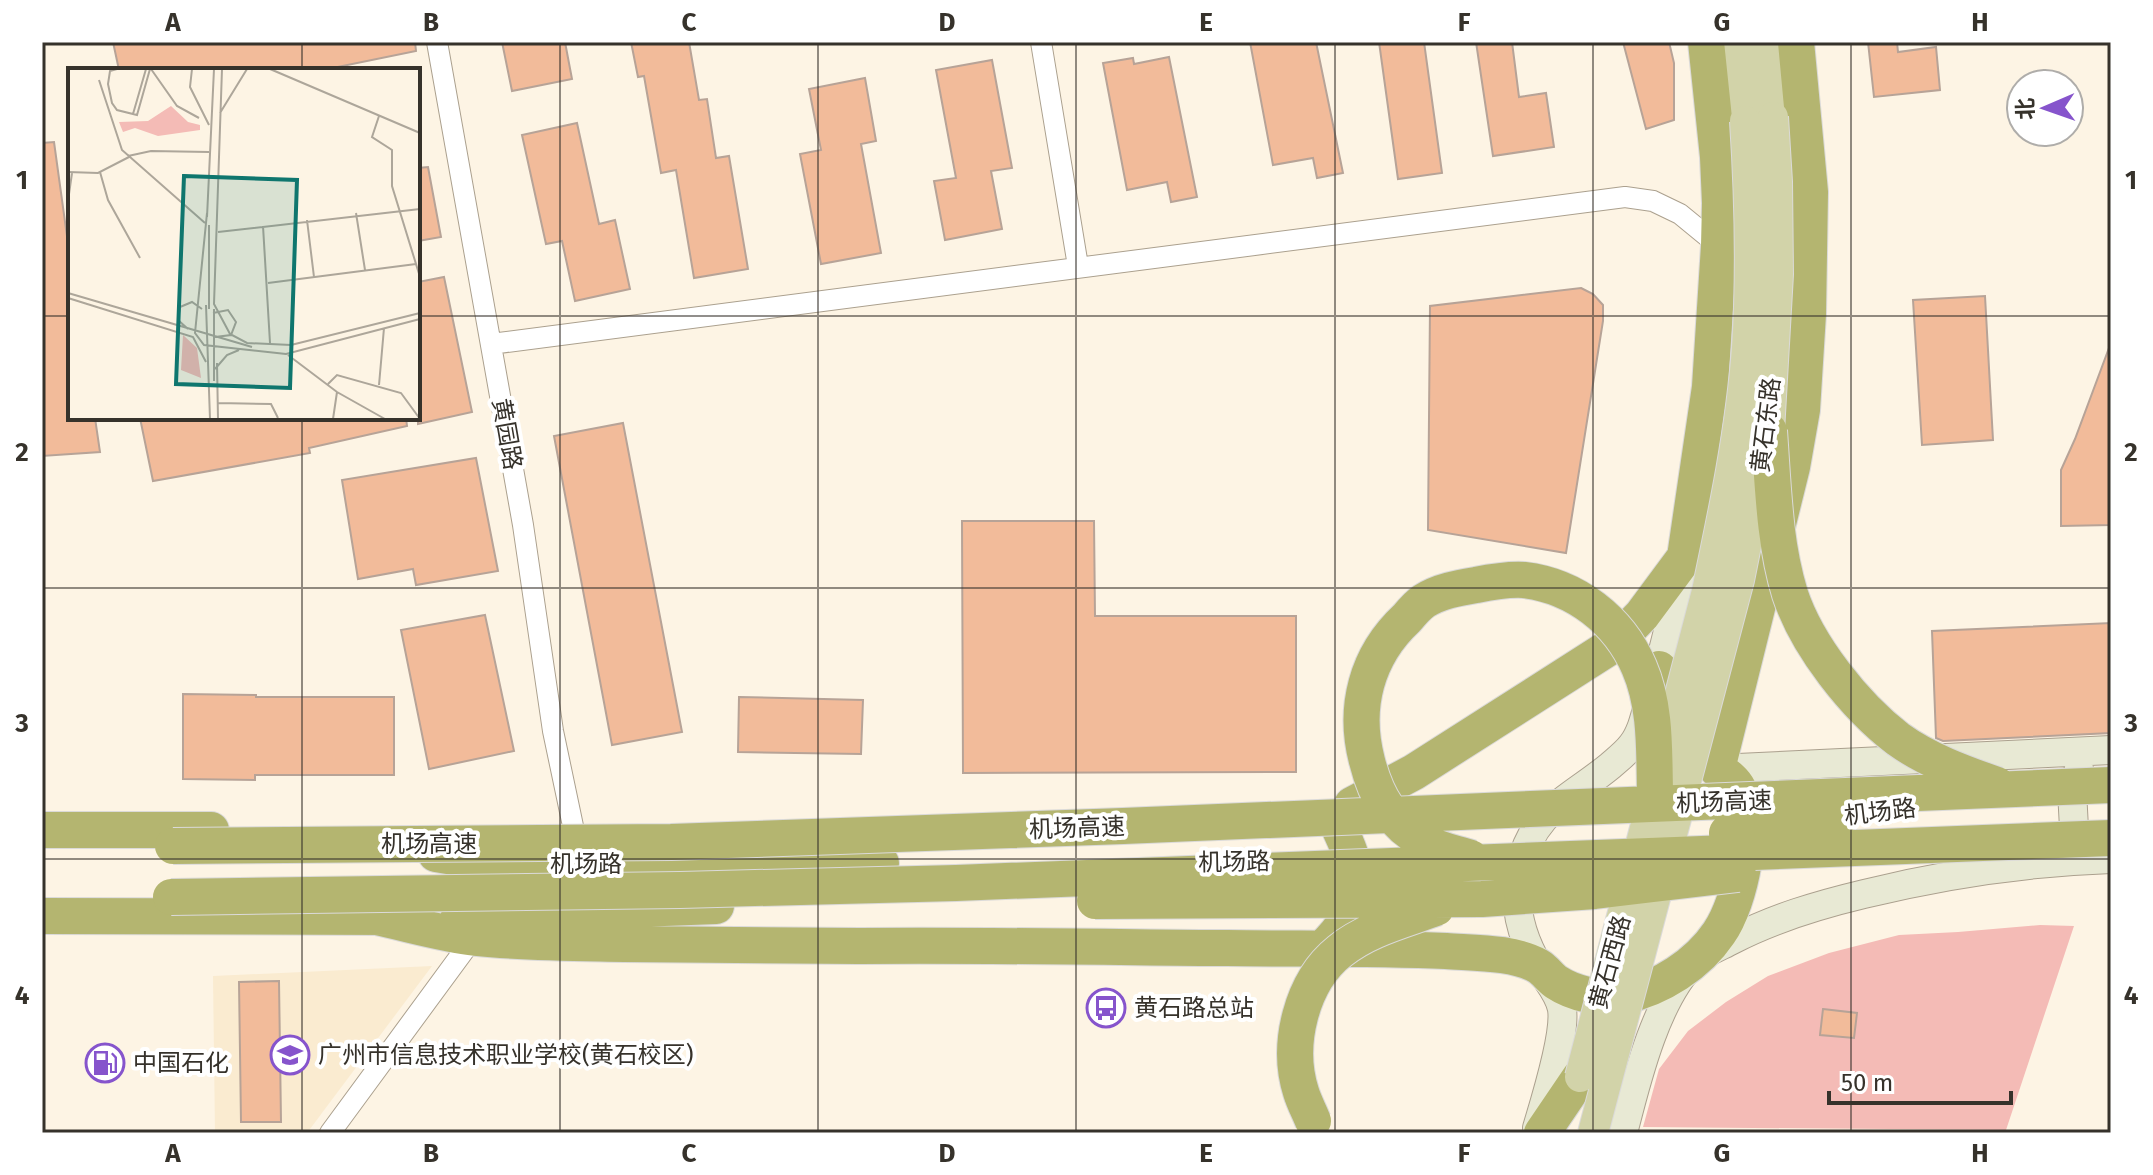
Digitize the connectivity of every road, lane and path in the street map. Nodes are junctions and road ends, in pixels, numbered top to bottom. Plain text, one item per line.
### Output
1 (437, 42) edge
2 (1041, 42) edge
3 (1706, 42) edge
4 (1735, 42) edge
5 (1764, 42) edge
6 (1801, 47) edge
7 (1759, 119) junction
8 (1719, 246) junction
9 (1078, 266) junction
10 (491, 344) junction
11 (1769, 431) junction
12 (1685, 557) junction
13 (1769, 561) junction
14 (1659, 669) junction
15 (1737, 692) junction
16 (2098, 750) edge
17 (1717, 769) junction
18 (1600, 774) junction
19 (2111, 785) edge
20 (2111, 793) edge
21 (1667, 796) junction
22 (2037, 796) junction
23 (1546, 814) junction
24 (1324, 820) junction
25 (573, 826) junction
26 (42, 830) edge
27 (358, 830) junction
28 (42, 845) edge
29 (2107, 848) edge
30 (1472, 858) junction
31 (42, 896) edge
32 (1482, 899) junction
33 (42, 916) edge
34 (376, 917) junction
35 (474, 937) junction
36 (1322, 949) junction
37 (1696, 960) junction
38 (1539, 966) junction
39 (1580, 1077) junction
40 (330, 1133) edge
41 (1322, 1133) edge
42 (1536, 1133) edge
43 (1542, 1133) edge
44 (1565, 1133) edge
45 (1593, 1133) edge
46 (1623, 1133) edge

1 - 10 street, 黄园路
2 - 9 street
3 - 8 highway
4 - 7 main road, 黄石东路
5 - 7 main road, 黄石东路
6 - 13 highway
7 - 11 main road, 黄石东路, bridge
7 - 21 main road, 黄石东路, bridge
8 - 9 street
8 - 12 highway
9 - 10 street
10 - 25 street, 黄园路
11 - 21 main road, 黄石东路, bridge
11 - 22 highway, bridge
12 - 13 highway
12 - 14 main road
12 - 24 highway
13 - 15 highway
14 - 15 highway
14 - 18 main road
15 - 17 highway
16 - 17 main road
16 - 29 main road
17 - 18 main road
17 - 37 highway
18 - 23 main road
19 - 28 highway, 机场高速, bridge
20 - 22 highway, 机场路
21 - 30 highway, bridge
21 - 39 main road, 黄石西路, bridge
21 - 45 main road, 黄石西路, bridge
22 - 30 highway, 机场路, bridge
23 - 24 main road
23 - 38 main road
24 - 25 highway, 机场路
24 - 36 highway
25 - 27 highway, 机场路
26 - 27 highway, 机场路
27 - 30 highway, 机场路, bridge
29 - 31 highway, 机场高速, bridge
29 - 32 highway, 机场路, bridge
29 - 37 main road
32 - 34 highway, 机场路, bridge
32 - 41 highway, bridge
33 - 34 highway, 机场路
34 - 35 highway, 机场路
35 - 36 highway, 机场路
35 - 40 street
36 - 38 highway, 机场路
37 - 38 highway
37 - 46 main road
38 - 42 main road
39 - 43 highway
39 - 44 main road, 黄石西路

